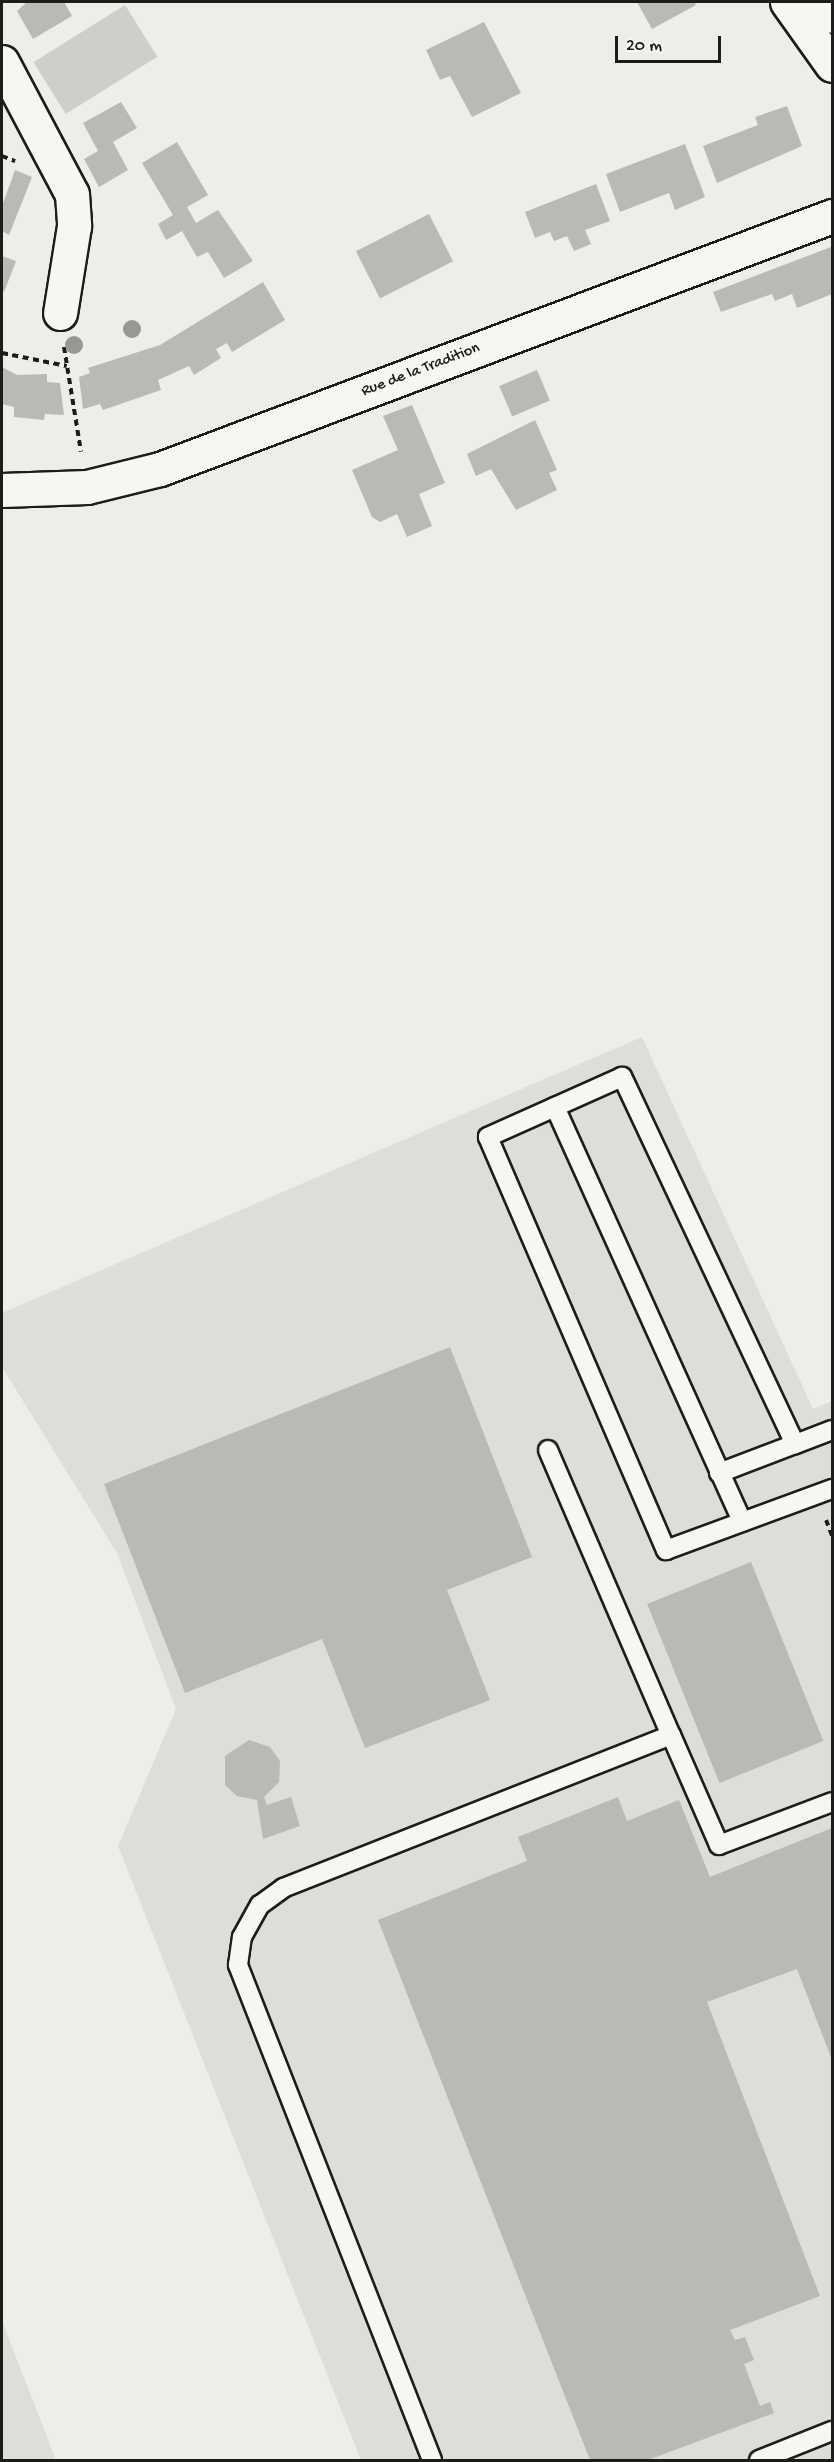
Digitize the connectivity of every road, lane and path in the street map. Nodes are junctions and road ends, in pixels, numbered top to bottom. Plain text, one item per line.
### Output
1 (787, 2) edge
2 (822, 2) edge
3 (832, 16) edge
4 (2, 62) edge
5 (832, 65) edge
6 (832, 216) edge
7 (60, 313) joint
8 (2, 352) edge
9 (66, 366) junction
10 (87, 487) junction
11 (2, 490) edge
12 (555, 1107) junction
13 (832, 1430) edge
14 (795, 1444) junction
15 (548, 1450) dead end
16 (719, 1473) junction
17 (832, 1489) edge
18 (742, 1522) junction
19 (671, 1736) junction
20 (832, 1802) edge
21 (832, 2431) edge
22 (432, 2460) edge
23 (759, 2460) edge

1 - 5 street
2 - 3 street
4 - 7 street
6 - 10 street, Rue de la Tradition
7 - 9 path
8 - 9 path
9 - 10 path
10 - 11 street, Rue de la Tradition
12 - 14 lane
12 - 16 lane
12 - 18 lane
13 - 14 lane
14 - 16 lane
15 - 19 lane
16 - 18 lane
17 - 18 lane
19 - 20 lane
19 - 22 lane
21 - 23 lane

